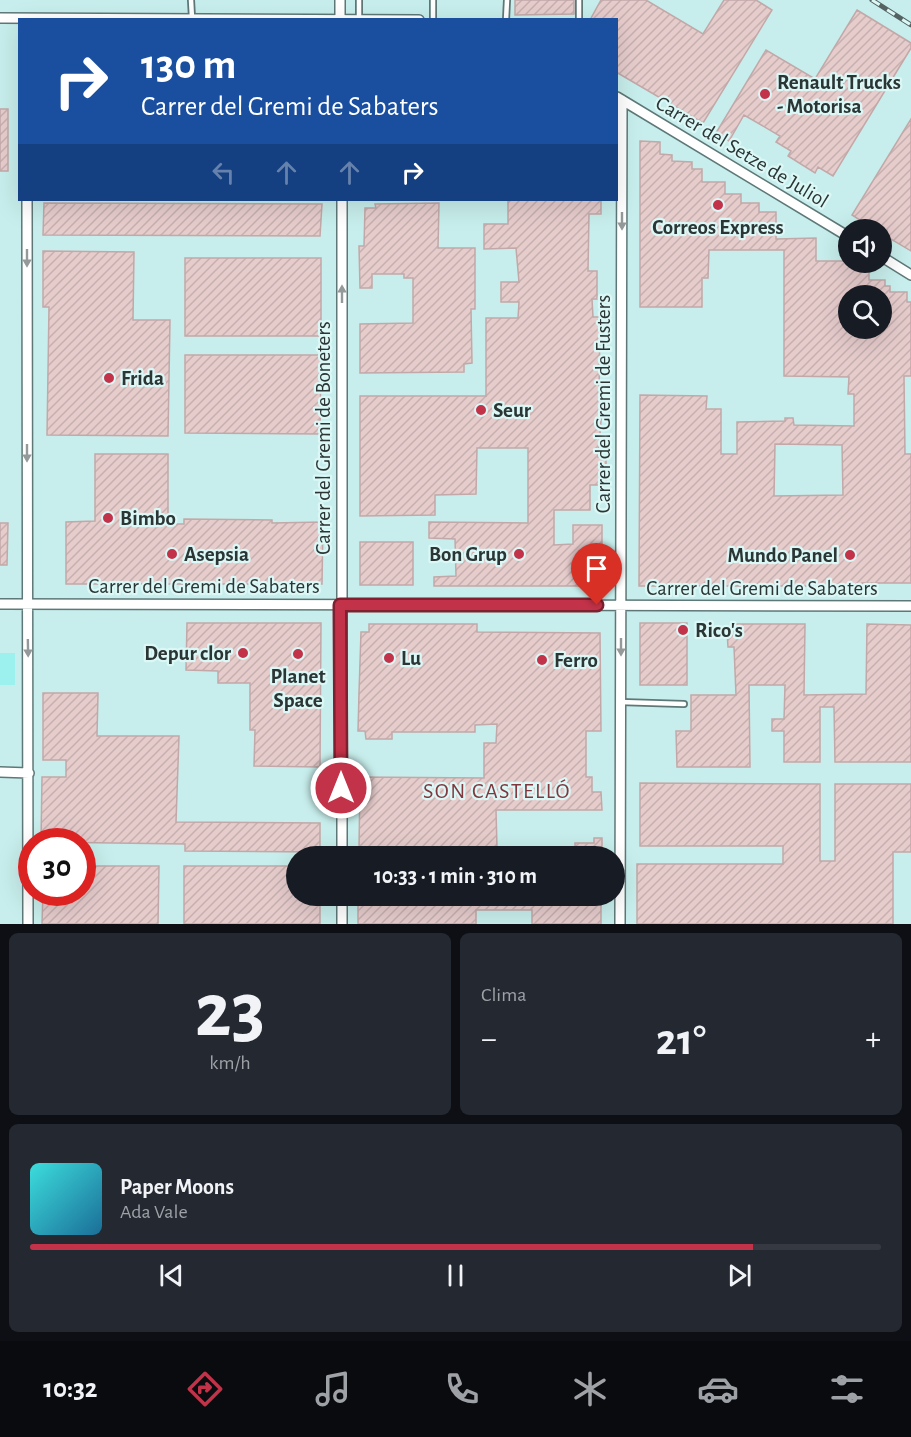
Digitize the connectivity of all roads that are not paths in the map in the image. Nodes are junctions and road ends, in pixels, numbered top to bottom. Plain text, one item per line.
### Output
1 (191, 0) edge
2 (340, 0) edge
3 (359, 0) edge
4 (433, 0) edge
5 (507, 0) edge
6 (579, 0) edge
7 (0, 18) edge
8 (192, 18) edge
9 (340, 18) edge
10 (359, 18) edge
11 (433, 18) edge
12 (506, 18) edge
13 (579, 18) edge
14 (18, 19) edge
15 (619, 98) edge
16 (27, 201) edge
17 (342, 201) edge
18 (838, 230) edge
19 (892, 263) edge
20 (911, 274) edge
21 (0, 604) edge
22 (27, 604) junction
23 (340, 605) junction
24 (621, 605) junction
25 (911, 606) edge
26 (620, 702) junction
27 (684, 704) dead end
28 (0, 772) edge
29 (29, 772) junction
30 (342, 846) edge
31 (342, 906) edge
32 (28, 924) edge
33 (342, 924) edge
34 (620, 924) edge

1 - 8 lane
2 - 9 street
3 - 10 lane
4 - 11 lane
5 - 12 lane
6 - 13 lane
7 - 14 street
15 - 18 street, Carrer del Setze de Juliol
15 -> 24 street, Carrer del Gremi de Fusters
16 -> 22 street
23 -> 17 street, Carrer del Gremi de Boneters
19 - 20 street
21 - 22 street, Carrer del Gremi de Sabaters
22 - 23 street, Carrer del Gremi de Sabaters
22 -> 29 street
23 - 24 street, Carrer del Gremi de Sabaters
23 - 30 street, Carrer del Gremi de Boneters
24 - 25 street, Carrer del Gremi de Sabaters
24 -> 26 street, Carrer del Gremi de Fusters
26 - 27 lane
26 - 34 street, Carrer del Gremi de Fusters
28 - 29 street
29 - 32 street
31 - 33 street

